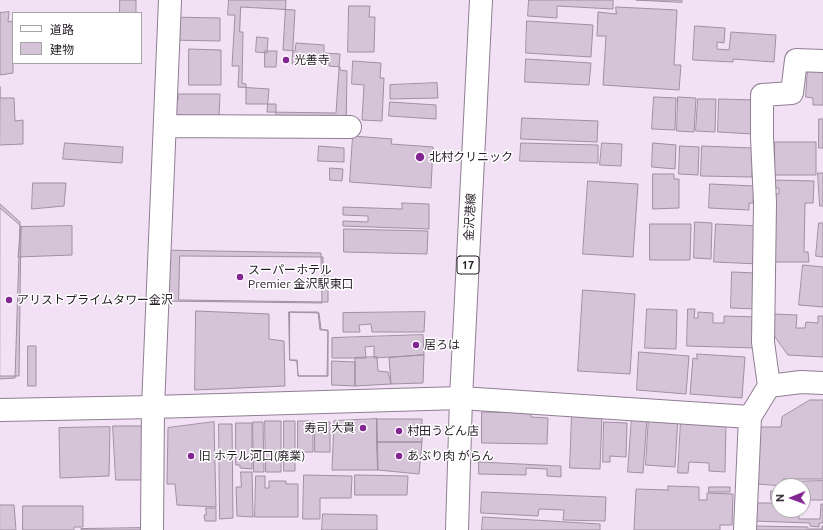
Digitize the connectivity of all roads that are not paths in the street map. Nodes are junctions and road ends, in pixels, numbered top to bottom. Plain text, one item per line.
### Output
1 (170, 0) edge
2 (482, 0) edge
3 (823, 61) edge
4 (164, 126) junction
5 (350, 127) dead end
6 (823, 383) edge
7 (769, 386) junction
8 (461, 398) junction
9 (153, 407) junction
10 (0, 410) edge
11 (750, 417) junction
12 (152, 530) edge
13 (457, 530) edge
14 (745, 530) edge

1 - 4 street
2 - 8 street, 金沢港線 / 17
3 - 7 street
4 - 5 street
4 - 9 street
6 - 7 street
7 - 11 street
8 - 9 street
8 - 11 street
8 - 13 street, 金沢港線 / 17
9 - 10 street
9 - 12 street
11 - 14 street

